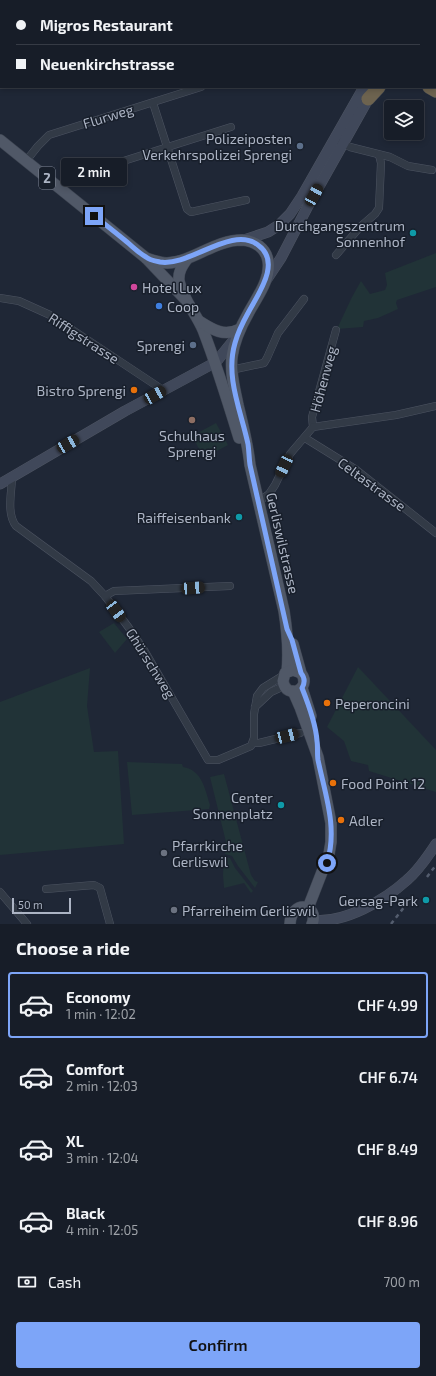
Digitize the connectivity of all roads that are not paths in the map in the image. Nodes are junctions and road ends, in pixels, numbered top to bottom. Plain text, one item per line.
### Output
1 (198, 88) edge
2 (364, 88) edge
3 (374, 88) edge
4 (378, 88) edge
5 (368, 100) junction
6 (153, 103) junction
7 (231, 127) dead end
8 (0, 140) edge
9 (339, 141) junction
10 (166, 147) junction
11 (379, 155) junction
12 (26, 161) junction
13 (114, 164) dead end
14 (432, 170) dead end
15 (246, 200) dead end
16 (244, 240) junction
17 (336, 255) dead end
18 (146, 258) junction
19 (187, 259) junction
20 (265, 283) junction
21 (0, 298) edge
22 (185, 299) junction
23 (304, 299) dead end
24 (199, 321) junction
25 (336, 330) dead end
26 (238, 332) junction
27 (216, 362) junction
28 (231, 370) junction
29 (163, 390) junction
30 (436, 406) edge
31 (313, 427) junction
32 (305, 438) junction
33 (250, 465) junction
34 (12, 477) junction
35 (0, 484) edge
36 (258, 502) junction
37 (436, 533) edge
38 (230, 586) dead end
39 (105, 596) junction
40 (287, 629) junction
41 (301, 673) junction
42 (290, 683) junction
43 (255, 708) junction
44 (300, 733) dead end
45 (253, 743) junction
46 (436, 844) edge
47 (46, 889) dead end
48 (0, 892) edge
49 (308, 908) junction
50 (313, 922) edge
51 (27, 924) edge
52 (110, 924) edge
53 (290, 924) edge

1 - 6 street, Flurweg
2 - 9 street
3 - 5 street
4 - 5 highway
5 - 9 street
6 - 10 street
6 - 12 street, Flurweg
7 - 10 street
8 - 12 main road, 2
9 - 11 street
9 - 16 street
9 - 20 street
10 - 13 street
10 - 15 street
11 - 14 street
11 - 17 street
12 - 18 main road, 2
16 - 19 main road, 2
16 - 20 main road, 2
18 - 19 main road, 2
18 - 22 main road, 2
19 - 22 main road
20 - 26 main road, 2
21 - 29 street, Riffigstrasse
22 - 24 main road, 2
23 - 28 street
24 - 26 main road
24 - 27 main road, 2
25 - 31 street, Höhenweg
26 - 27 street
26 - 28 main road, 2
27 - 29 street
27 - 33 main road, 2
28 - 33 main road, Gerliswilstrasse / 2
29 - 34 street
30 - 31 street
31 - 32 street
32 - 36 street
32 - 37 street, Celtastrasse
33 - 36 main road, Gerliswilstrasse / 2
34 - 35 street
34 - 39 street, Ghürschweg
36 - 40 main road, Gerliswilstrasse / 2
38 - 39 street
39 - 45 street, Ghürschweg
40 - 41 main road, Gerliswilstrasse / 2
40 - 42 main road, Gerliswilstrasse / 2
41 - 42 main road
41 - 42 main road, Gerliswilstrasse
42 - 43 street
42 - 43 street
42 - 49 main road, Gerliswilstrasse / 2
43 - 45 street
44 - 45 street
46 - 50 street
47 - 52 street
48 - 51 street
49 - 50 main road
49 - 53 main road

